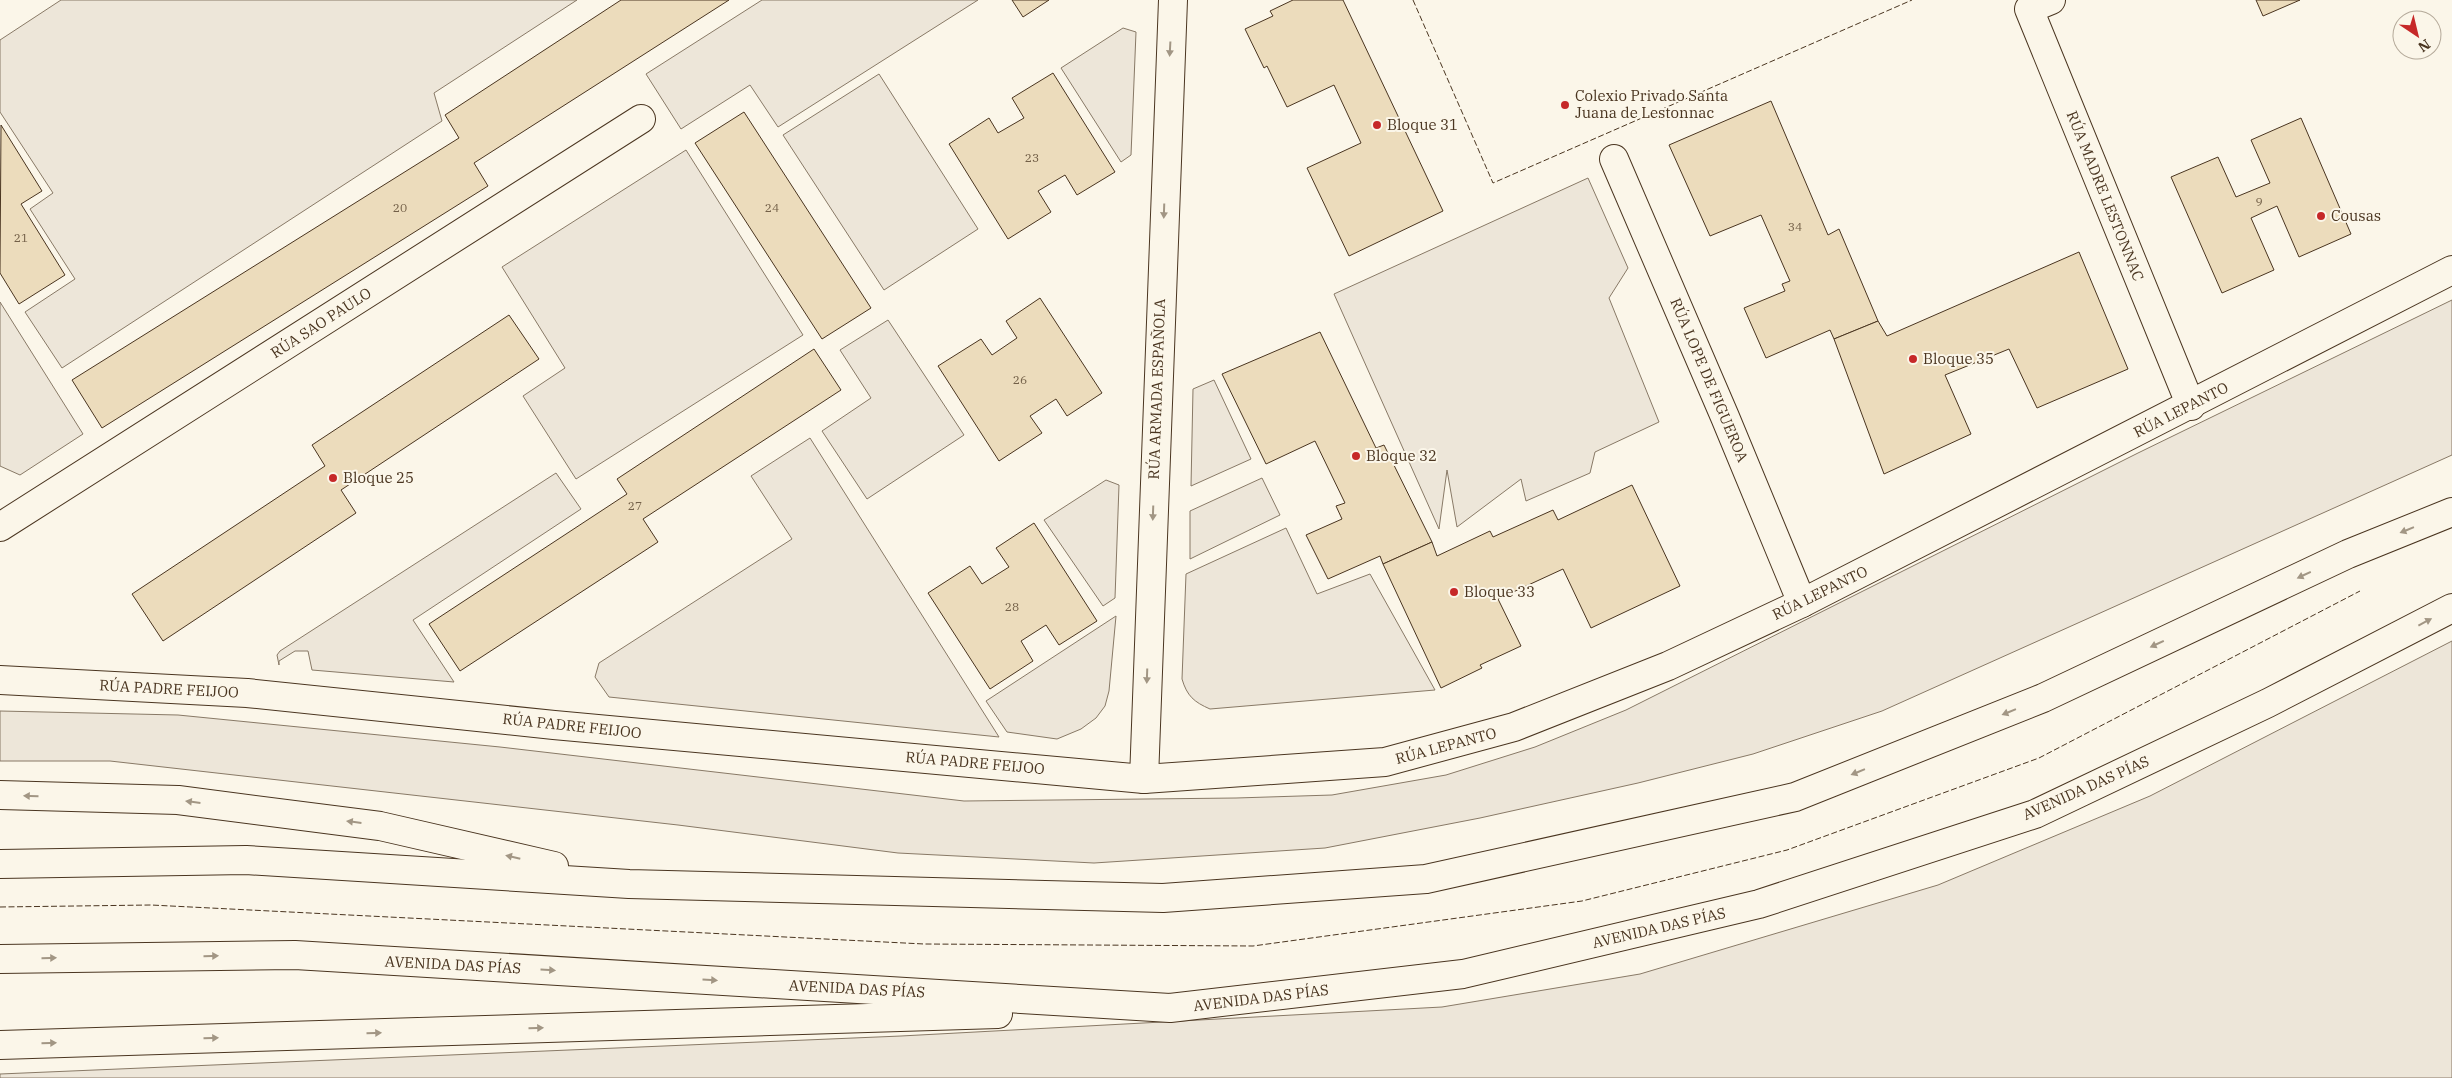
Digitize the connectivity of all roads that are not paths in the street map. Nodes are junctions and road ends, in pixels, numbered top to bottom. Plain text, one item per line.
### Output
1 (1173, 0) edge
2 (2051, 0) edge
3 (641, 119) dead end
4 (1614, 159) dead end
5 (2452, 270) edge
6 (2191, 406) junction
7 (2452, 512) edge
8 (0, 527) edge
9 (1802, 603) junction
10 (2452, 608) edge
11 (0, 680) edge
12 (1144, 779) junction
13 (0, 795) edge
14 (0, 864) edge
15 (628, 884) junction
16 (0, 959) edge
17 (1170, 1008) junction
18 (0, 1045) edge

1 -> 12 main road, RÚA ARMADA ESPAÑOLA
2 - 6 main road, RÚA MADRE LESTONNAC
3 - 8 main road, RÚA SAO PAULO
4 - 9 main road, RÚA LOPE DE FIGUEROA
5 - 6 main road, RÚA LEPANTO
6 - 9 main road, RÚA LEPANTO
7 -> 15 main road
9 - 12 main road, RÚA LEPANTO
17 -> 10 main road, AVENIDA DAS PÍAS
11 - 12 main road, RÚA PADRE FEIJOO
15 -> 13 main road
14 - 15 main road
16 -> 17 main road, AVENIDA DAS PÍAS
18 -> 17 main road

